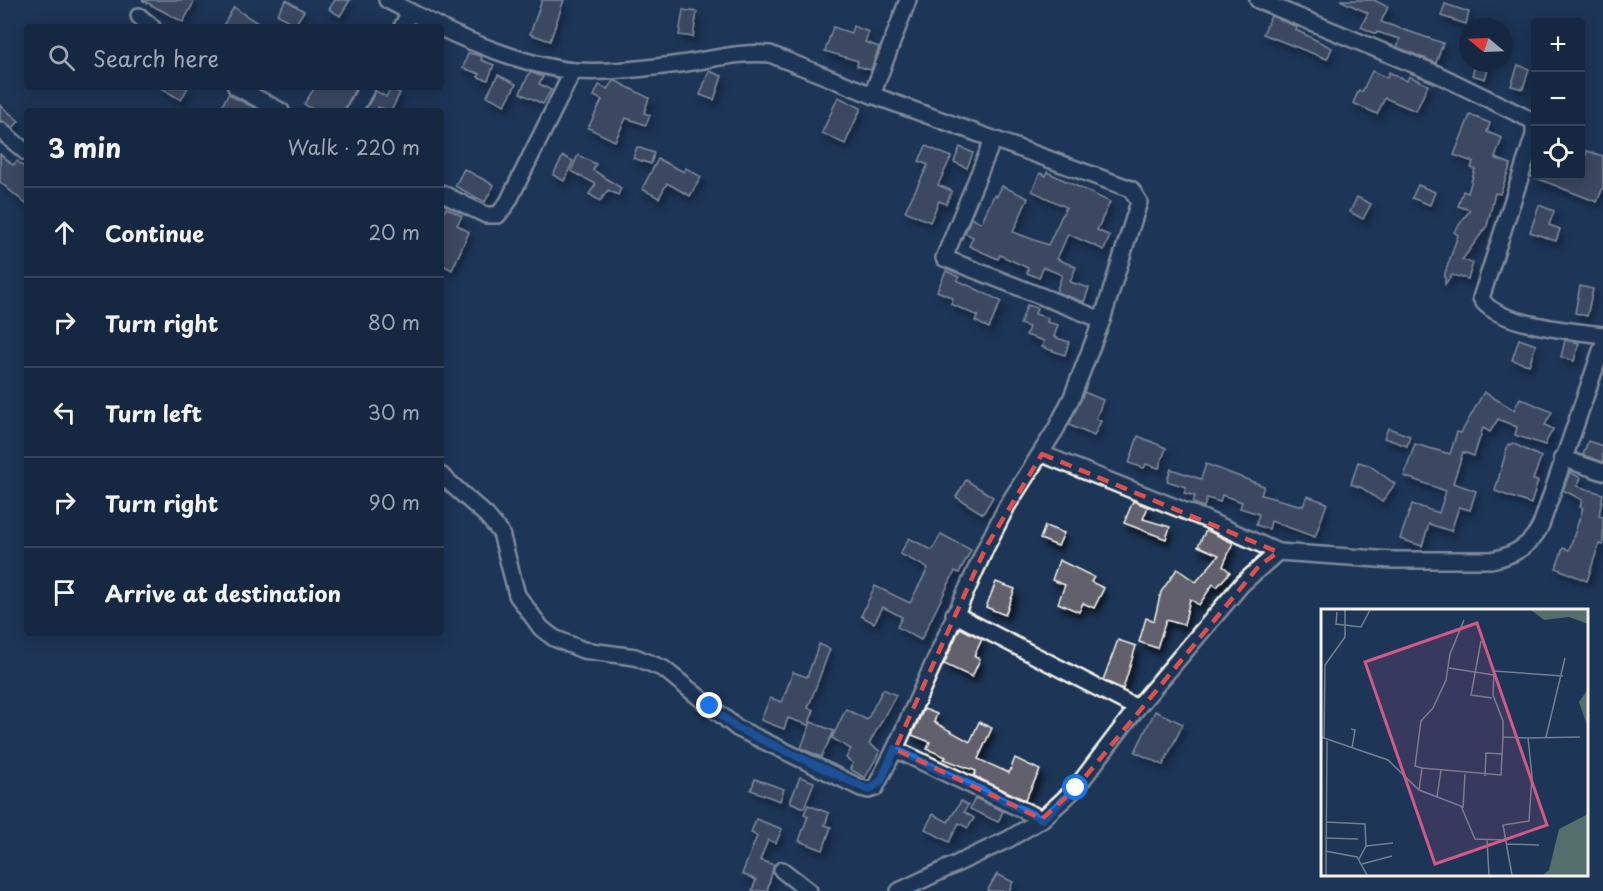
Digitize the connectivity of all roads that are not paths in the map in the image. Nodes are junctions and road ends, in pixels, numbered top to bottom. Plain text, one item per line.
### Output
1 (387, 0) edge
2 (908, 0) edge
3 (1258, 0) edge
4 (410, 12) junction
5 (139, 16) dead end
6 (148, 24) edge
7 (404, 24) edge
8 (434, 24) edge
9 (444, 29) edge
10 (573, 71) junction
11 (242, 90) edge
12 (366, 90) edge
13 (872, 95) junction
14 (275, 108) edge
15 (356, 108) edge
16 (0, 130) edge
17 (993, 140) junction
18 (24, 150) edge
19 (444, 194) edge
20 (1102, 320) junction
21 (1603, 335) edge
22 (1603, 345) edge
23 (1042, 454) junction
24 (1562, 458) junction
25 (1603, 472) edge
26 (444, 478) edge
27 (1278, 552) junction
28 (954, 614) junction
29 (1137, 708) junction
30 (895, 749) junction
31 (1042, 819) junction
32 (782, 870) dead end
33 (809, 891) edge
34 (899, 891) edge

1 - 4 street
2 - 13 street
3 - 21 street
4 - 7 street
4 - 8 street
5 - 6 street
9 - 10 street
10 - 13 street
10 - 19 street
11 - 14 street
12 - 15 street
13 - 17 street
16 - 18 street
17 - 20 street
17 - 20 street
20 - 23 street
22 - 24 street
23 - 27 street
23 - 28 street
24 - 25 street
24 - 27 street
26 - 30 street
27 - 29 street
28 - 29 street
28 - 30 street
29 - 31 street
30 - 31 street
31 - 34 street
32 - 33 street

